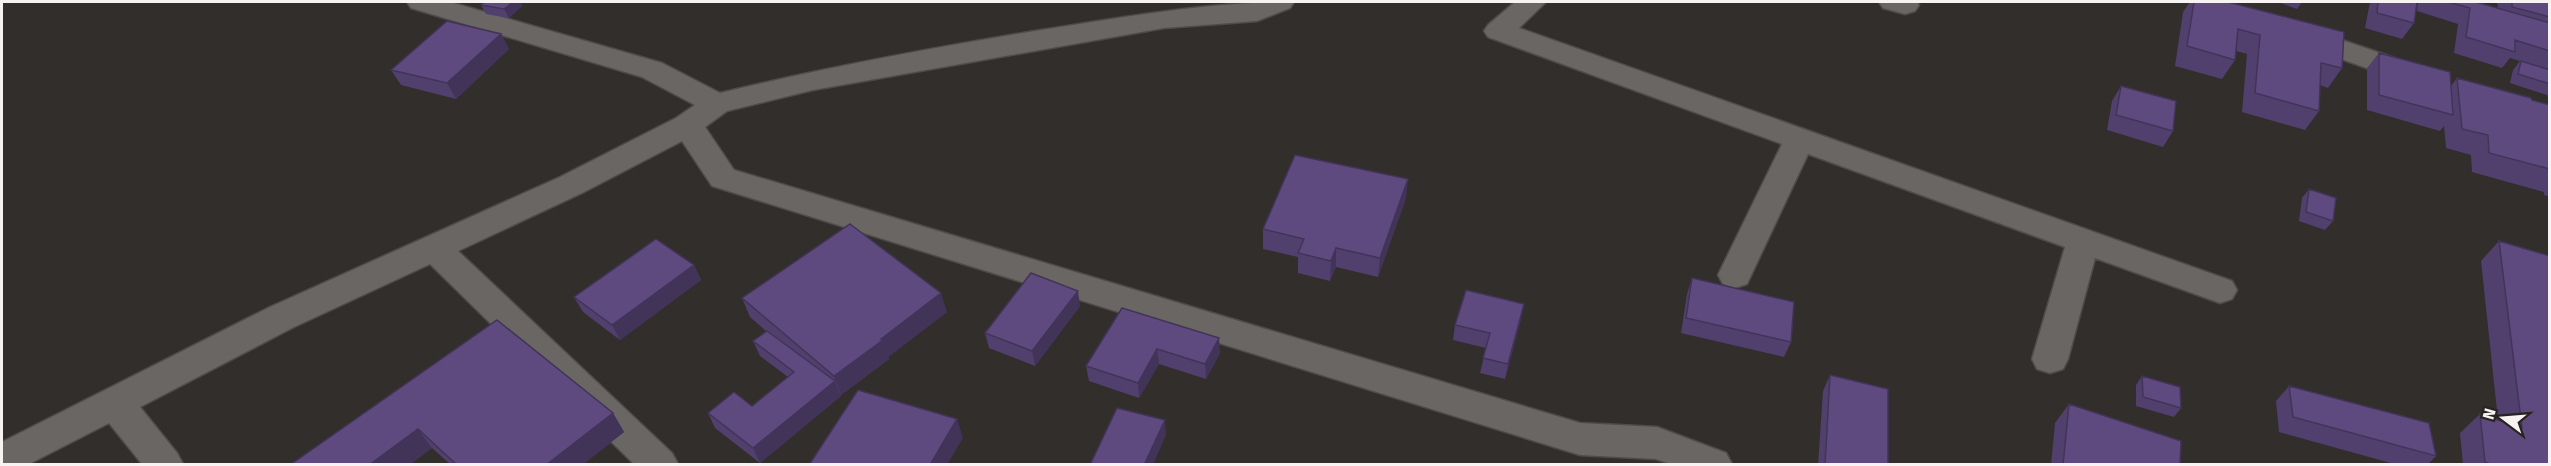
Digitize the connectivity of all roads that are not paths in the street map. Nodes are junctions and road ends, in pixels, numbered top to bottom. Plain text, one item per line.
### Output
1 (422, 2) edge
2 (1280, 2) edge
3 (1532, 2) edge
4 (2273, 25) edge
5 (2440, 84) edge
6 (717, 105) junction
7 (687, 125) junction
8 (1800, 139) junction
9 (2083, 241) junction
10 (434, 248) junction
11 (1735, 275) dead end
12 (2220, 290) dead end
13 (2049, 360) dead end
14 (114, 402) junction
15 (2, 460) edge
16 (164, 465) edge
17 (659, 465) edge
18 (1713, 465) edge

1 - 6 street
2 - 6 street
3 - 8 street
4 - 5 street
6 - 7 street
7 - 10 street
7 - 18 street
8 - 9 street
8 - 11 street
9 - 12 street
9 - 13 street
10 - 14 street
10 - 17 street
14 - 15 street
14 - 16 street

